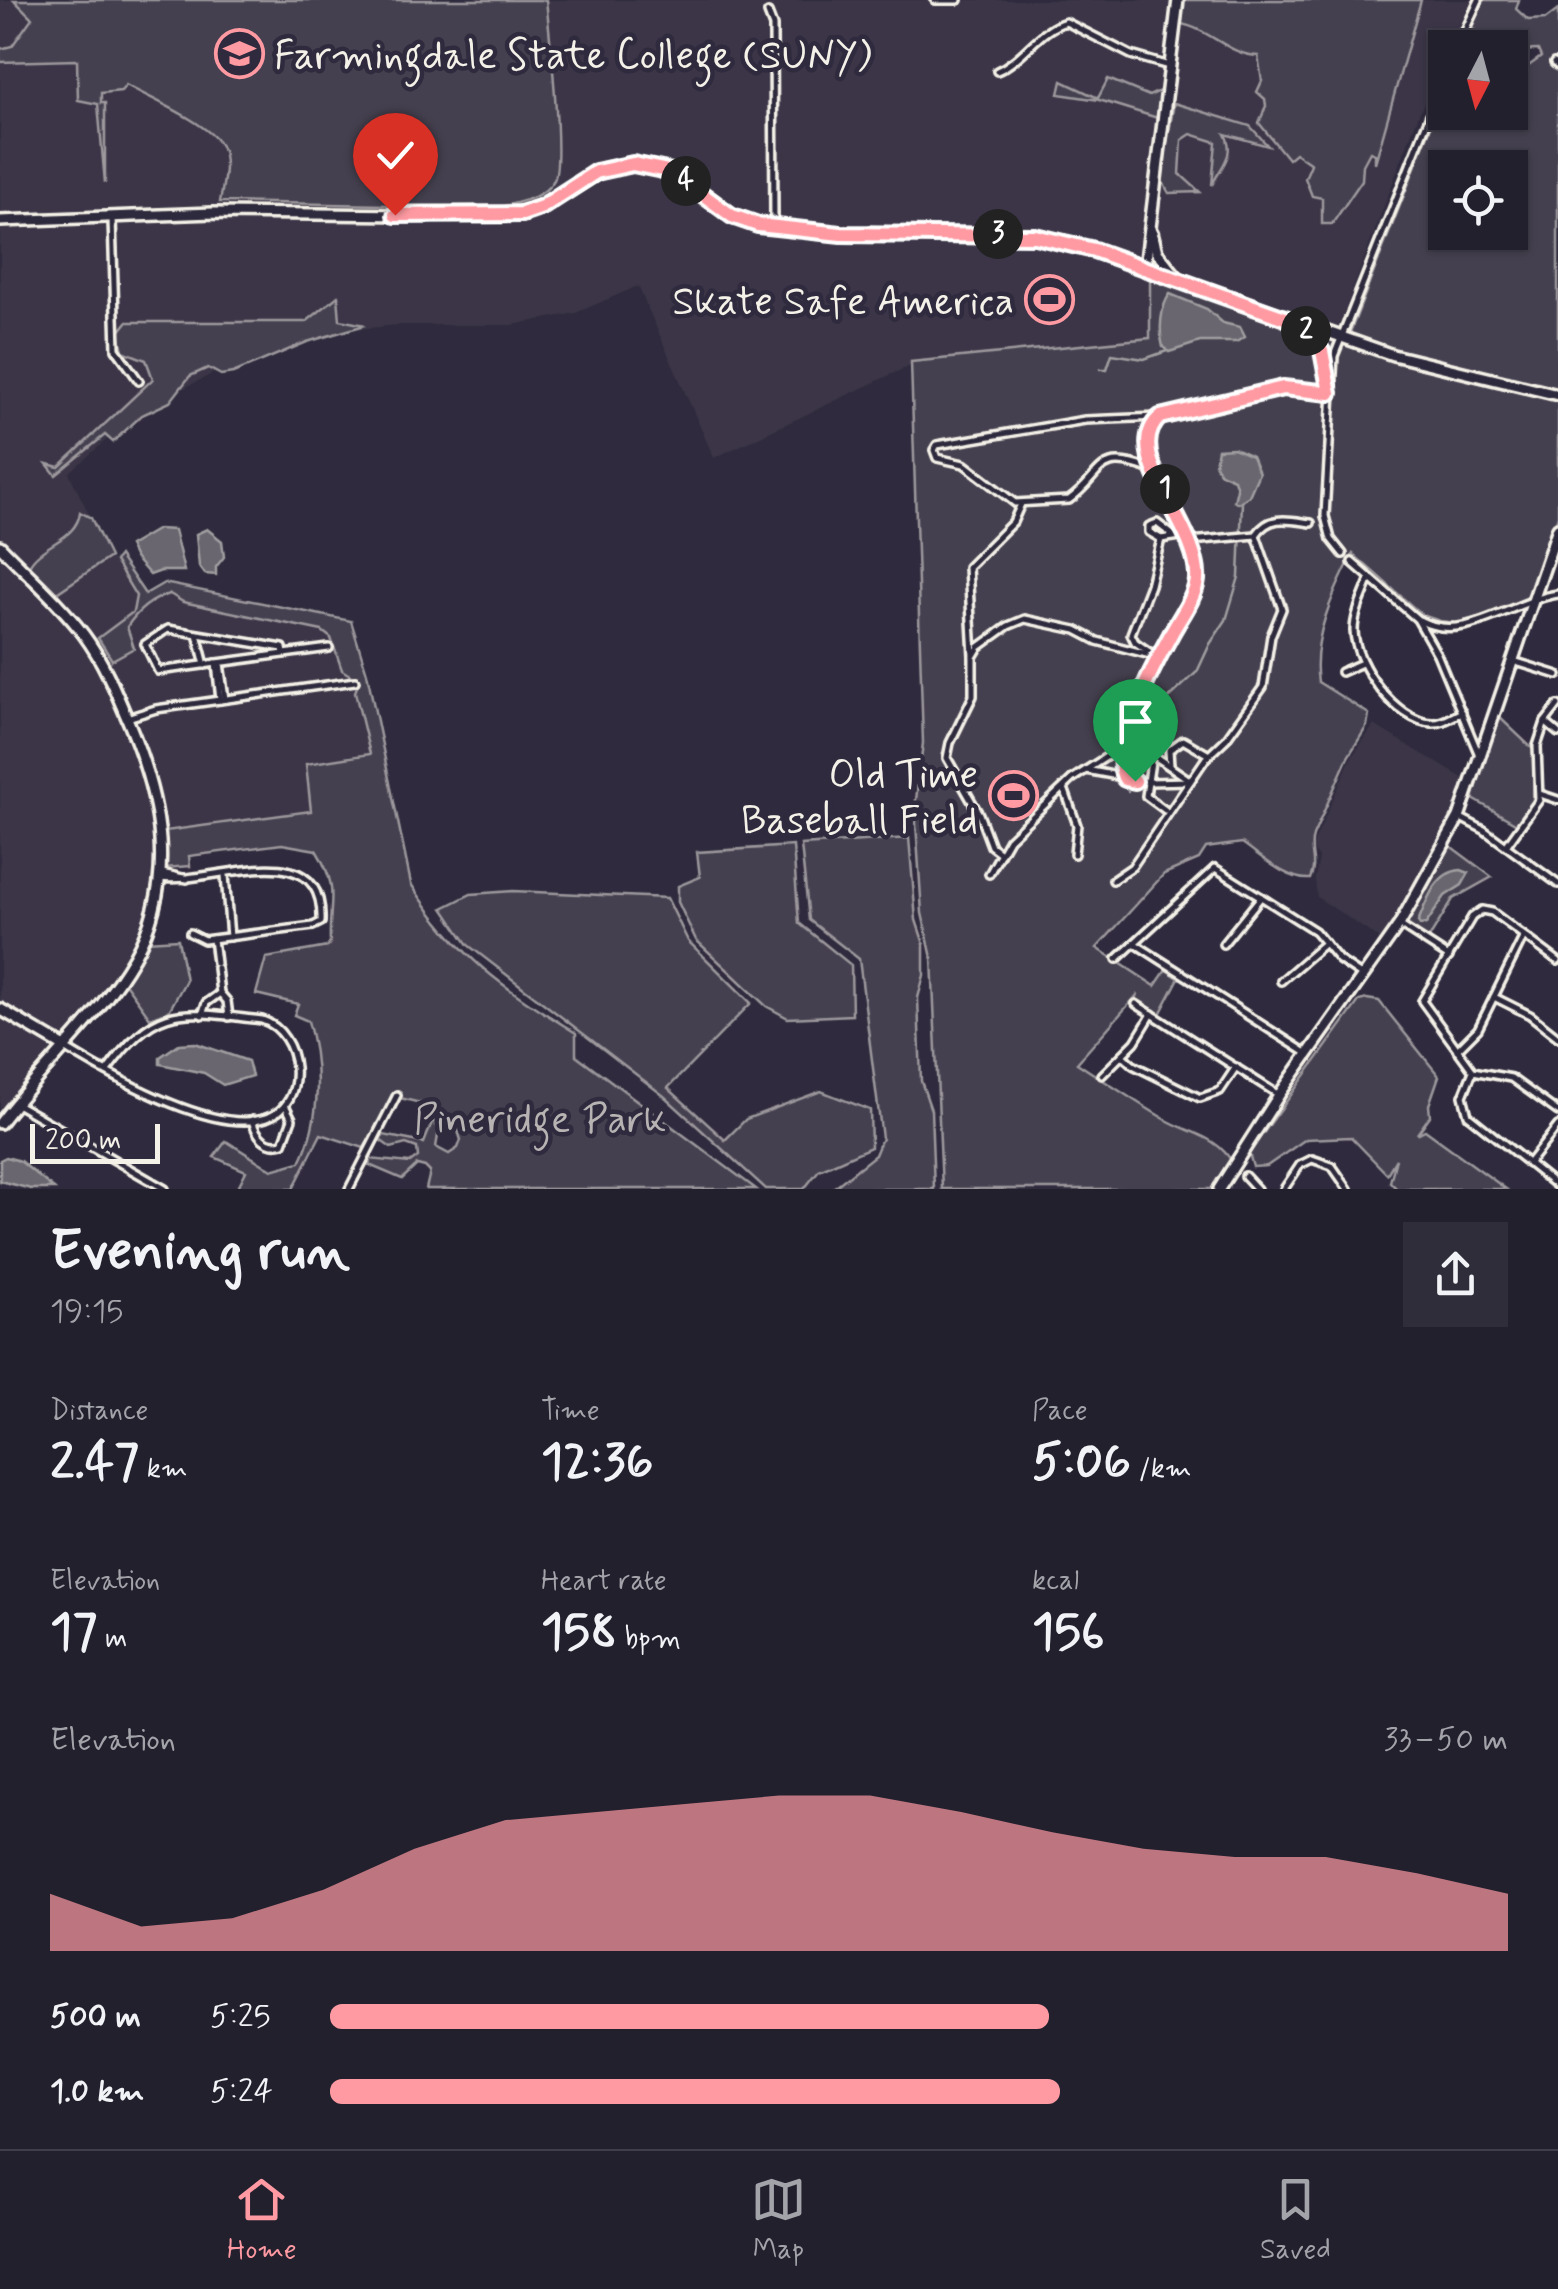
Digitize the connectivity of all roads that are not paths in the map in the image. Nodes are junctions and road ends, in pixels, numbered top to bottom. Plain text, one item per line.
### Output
1 (935, 0) edge
2 (958, 0) edge
3 (1178, 0) edge
4 (1478, 0) edge
5 (768, 13) dead end
6 (1465, 30) edge
7 (1172, 67) junction
8 (997, 71) dead end
9 (1428, 120) edge
10 (112, 216) junction
11 (0, 221) edge
12 (1151, 224) junction
13 (775, 227) junction
14 (1145, 268) junction
15 (1180, 280) junction
16 (1299, 323) junction
17 (1341, 337) junction
18 (139, 381) dead end
19 (1331, 388) junction
20 (1558, 395) edge
21 (1160, 417) junction
22 (1147, 457) junction
23 (1136, 466) junction
24 (1152, 471) junction
25 (1020, 504) junction
26 (1311, 523) dead end
27 (1558, 528) edge
28 (1256, 535) junction
29 (1174, 536) junction
30 (1189, 538) junction
31 (1161, 539) junction
32 (0, 546) edge
33 (1343, 554) dead end
34 (1352, 562) dead end
35 (1370, 578) junction
36 (1558, 594) edge
37 (1535, 597) junction
38 (1417, 618) junction
39 (198, 634) junction
40 (972, 639) junction
41 (984, 644) junction
42 (1136, 647) junction
43 (329, 648) dead end
44 (284, 654) junction
45 (972, 656) junction
46 (1158, 658) junction
47 (1514, 660) junction
48 (218, 663) junction
49 (1362, 663) junction
50 (205, 665) junction
51 (1341, 672) dead end
52 (1558, 675) edge
53 (355, 681) dead end
54 (222, 699) junction
55 (1558, 705) edge
56 (1462, 712) junction
57 (128, 718) junction
58 (1166, 719) dead end
59 (1545, 722) junction
60 (1163, 730) junction
61 (1558, 732) edge
62 (1183, 740) junction
63 (1123, 743) junction
64 (1153, 754) junction
65 (1209, 756) junction
66 (1480, 760) junction
67 (1170, 766) junction
68 (1086, 770) junction
69 (1130, 780) junction
70 (1190, 781) junction
71 (1149, 782) junction
72 (1064, 788) junction
73 (1540, 794) junction
74 (1558, 800) edge
75 (1164, 810) dead end
76 (1459, 816) junction
77 (1506, 846) junction
78 (1000, 852) junction
79 (1074, 854) dead end
80 (225, 874) junction
81 (990, 874) dead end
82 (160, 876) junction
83 (1113, 880) dead end
84 (1558, 884) edge
85 (1261, 897) junction
86 (1399, 925) junction
87 (190, 932) dead end
88 (230, 936) junction
89 (1524, 936) junction
90 (213, 939) junction
91 (1134, 943) junction
92 (1325, 943) junction
93 (1222, 944) dead end
94 (1449, 957) junction
95 (1117, 959) dead end
96 (1558, 960) edge
97 (1364, 976) junction
98 (1281, 981) dead end
99 (220, 992) junction
100 (1494, 998) junction
101 (1136, 1004) dead end
102 (0, 1009) edge
103 (1152, 1014) junction
104 (202, 1015) junction
105 (229, 1017) junction
106 (1558, 1038) edge
107 (63, 1046) junction
108 (1457, 1050) junction
109 (1308, 1054) junction
110 (1122, 1055) junction
111 (1236, 1067) junction
112 (1472, 1070) junction
113 (106, 1072) junction
114 (1102, 1075) dead end
115 (397, 1095) dead end
116 (1279, 1095) junction
117 (15, 1103) junction
118 (285, 1105) junction
119 (1558, 1112) edge
120 (252, 1120) junction
121 (0, 1123) edge
122 (1558, 1126) edge
123 (1528, 1164) junction
124 (1245, 1176) dead end
125 (1558, 1187) edge
126 (166, 1189) edge
127 (349, 1189) edge
128 (1219, 1189) edge
129 (1256, 1189) edge
130 (1284, 1189) edge
131 (1348, 1189) edge

1 - 2 street
3 - 7 main road
4 - 6 street
5 - 13 street
7 - 8 street
7 - 12 main road
9 - 17 street
10 - 11 main road
10 - 13 main road
10 - 18 street
12 - 14 main road
12 - 15 main road
13 - 14 main road
14 - 15 main road
15 - 16 main road
16 - 17 main road
16 - 19 main road
17 - 19 street
17 - 20 main road
19 - 21 street
19 - 33 street
21 - 22 street
21 - 25 street
22 - 23 street
22 - 24 street
23 - 24 street
23 - 25 street
24 - 30 street
25 - 40 street
26 - 28 street
27 - 37 main road
28 - 30 street
28 - 65 street
29 - 30 street
29 - 31 street
29 - 31 street
30 - 46 street
31 - 42 street
32 - 57 main road
34 - 35 street
35 - 38 street
35 - 49 street
36 - 37 street
37 - 38 street
37 - 47 main road
38 - 56 street
39 - 44 street
39 - 50 street
39 - 50 street
40 - 41 street
40 - 45 street
41 - 42 street
41 - 45 street
42 - 46 street
43 - 44 street
44 - 48 street
45 - 78 street
46 - 63 street
47 - 52 street
47 - 66 main road
48 - 50 street
48 - 54 street
49 - 51 street
49 - 56 street
53 - 54 street
54 - 57 street
55 - 59 street
56 - 66 street
57 - 82 main road
58 - 60 street
59 - 61 street
59 - 73 street
60 - 62 street
60 - 64 street
62 - 65 street
62 - 67 street
63 - 68 street
63 - 69 street
64 - 67 street
64 - 71 street
65 - 70 street
66 - 76 main road
67 - 70 street
68 - 69 street
68 - 72 street
69 - 71 street
70 - 71 street
70 - 83 street
71 - 75 street
72 - 78 street
72 - 79 street
73 - 74 street
73 - 77 street
76 - 77 street
76 - 86 main road
77 - 84 street
78 - 81 street
80 - 82 street
80 - 88 street
80 - 88 street
82 - 107 main road
85 - 91 street
85 - 92 street
85 - 93 street
86 - 94 street
86 - 97 main road
87 - 90 street
88 - 90 street
89 - 94 street
89 - 96 street
89 - 100 street
90 - 99 street
91 - 95 street
91 - 109 street
92 - 97 street
92 - 98 street
94 - 108 street
97 - 109 main road
99 - 104 street
99 - 105 street
100 - 106 street
100 - 108 street
101 - 103 street
102 - 107 main road
103 - 110 street
103 - 111 street
104 - 105 street
104 - 113 street
105 - 118 street
107 - 113 street
107 - 117 main road
108 - 112 street
109 - 116 main road
110 - 111 street
110 - 114 street
111 - 116 street
112 - 119 street
112 - 123 street
113 - 120 street
115 - 127 street
116 - 128 main road
117 - 121 main road
117 - 126 street
118 - 120 street
118 - 120 street
122 - 123 street
123 - 125 street
124 - 129 street
130 - 131 street

